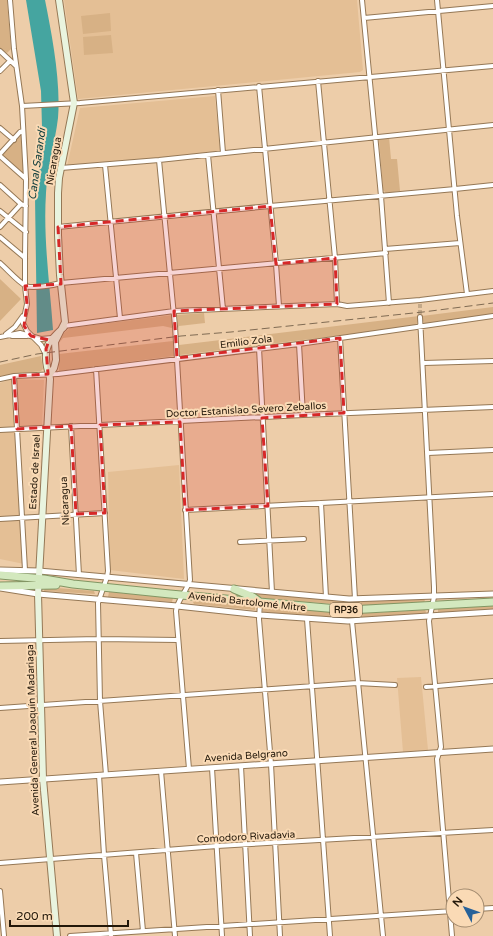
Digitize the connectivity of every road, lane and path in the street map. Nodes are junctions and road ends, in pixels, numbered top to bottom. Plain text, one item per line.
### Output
1 (10, 0) edge
2 (59, 0) edge
3 (362, 0) edge
4 (437, 0) edge
5 (493, 6) edge
6 (438, 11) junction
7 (364, 18) junction
8 (14, 49) junction
9 (0, 51) edge
10 (4, 55) junction
11 (10, 61) junction
12 (16, 66) junction
13 (493, 66) edge
14 (444, 70) junction
15 (0, 71) edge
16 (370, 77) junction
17 (318, 81) junction
18 (258, 86) junction
19 (218, 90) junction
20 (74, 103) junction
21 (22, 106) junction
22 (493, 125) edge
23 (0, 128) edge
24 (449, 129) junction
25 (23, 131) junction
26 (376, 136) junction
27 (14, 140) junction
28 (323, 143) junction
29 (265, 149) junction
30 (223, 153) junction
31 (0, 155) edge
32 (208, 155) junction
33 (159, 160) junction
34 (105, 165) junction
35 (61, 168) junction
36 (26, 179) junction
37 (493, 184) edge
38 (0, 185) edge
39 (455, 189) junction
40 (381, 196) junction
41 (329, 200) junction
42 (21, 204) junction
43 (26, 206) junction
44 (270, 206) junction
45 (0, 211) edge
46 (214, 211) junction
47 (164, 216) junction
48 (8, 218) junction
49 (111, 222) junction
50 (0, 227) edge
51 (58, 227) junction
52 (26, 232) junction
53 (0, 237) edge
54 (460, 243) junction
55 (386, 251) junction
56 (25, 258) junction
57 (335, 258) junction
58 (0, 263) edge
59 (276, 264) junction
60 (219, 269) junction
61 (170, 273) junction
62 (116, 278) junction
63 (58, 284) junction
64 (25, 286) junction
65 (493, 291) edge
66 (467, 294) junction
67 (389, 303) junction
68 (337, 304) junction
69 (279, 306) junction
70 (223, 309) junction
71 (174, 311) junction
72 (25, 312) junction
73 (493, 316) edge
74 (420, 317) tunnel mouth
75 (120, 318) junction
76 (64, 326) junction
77 (421, 327) junction
78 (31, 336) junction
79 (0, 337) edge
80 (52, 338) junction
81 (340, 338) junction
82 (299, 344) junction
83 (258, 348) junction
84 (45, 353) junction
85 (177, 358) junction
86 (493, 361) edge
87 (424, 363) junction
88 (96, 369) junction
89 (50, 374) junction
90 (14, 376) junction
91 (0, 379) edge
92 (493, 407) edge
93 (426, 410) junction
94 (344, 413) junction
95 (303, 415) junction
96 (262, 418) junction
97 (180, 422) junction
98 (100, 425) junction
99 (71, 426) junction
100 (48, 428) junction
101 (0, 430) edge
102 (17, 430) junction
103 (493, 450) edge
104 (428, 453) junction
105 (493, 494) edge
106 (430, 498) junction
107 (348, 502) junction
108 (321, 503) junction
109 (268, 506) junction
110 (185, 510) junction
111 (105, 513) junction
112 (76, 514) junction
113 (43, 516) junction
114 (22, 517) junction
115 (0, 519) edge
116 (304, 539) dead end
117 (240, 542) dead end
118 (270, 542) junction
119 (0, 570) edge
120 (25, 570) junction
121 (39, 571) junction
122 (0, 575) edge
123 (79, 575) junction
124 (107, 577) junction
125 (38, 582) junction
126 (188, 586) junction
127 (0, 587) edge
128 (104, 587) junction
129 (234, 590) junction
130 (272, 592) junction
131 (38, 594) junction
132 (493, 594) edge
133 (183, 596) junction
134 (326, 597) junction
135 (434, 597) junction
136 (99, 599) junction
137 (355, 599) junction
138 (493, 602) edge
139 (260, 603) junction
140 (177, 606) junction
141 (432, 606) junction
142 (493, 612) edge
143 (260, 615) junction
144 (430, 616) junction
145 (307, 618) junction
146 (352, 621) junction
147 (99, 639) junction
148 (40, 640) junction
149 (178, 640) junction
150 (0, 641) edge
151 (493, 681) edge
152 (357, 683) junction
153 (395, 685) dead end
154 (435, 686) junction
155 (311, 687) junction
156 (426, 687) dead end
157 (265, 689) junction
158 (183, 695) junction
159 (100, 701) junction
160 (40, 706) junction
161 (0, 708) edge
162 (493, 749) edge
163 (440, 753) junction
164 (365, 757) junction
165 (317, 760) junction
166 (271, 764) junction
167 (241, 766) junction
168 (212, 768) junction
169 (189, 769) junction
170 (161, 771) junction
171 (99, 775) junction
172 (106, 775) junction
173 (43, 779) junction
174 (0, 782) edge
175 (493, 830) edge
176 (443, 832) junction
177 (373, 838) junction
178 (323, 841) junction
179 (276, 843) junction
180 (245, 845) junction
181 (217, 846) junction
182 (168, 850) junction
183 (136, 853) junction
184 (104, 855) junction
185 (50, 859) junction
186 (0, 863) edge
187 (449, 888) edge
188 (0, 892) edge
189 (445, 911) edge
190 (381, 916) junction
191 (329, 919) junction
192 (280, 922) junction
193 (250, 925) junction
194 (222, 926) junction
195 (174, 929) junction
196 (143, 931) junction
197 (111, 935) edge
198 (4, 936) edge
199 (57, 936) edge
200 (70, 936) edge
201 (175, 936) edge
202 (222, 936) edge
203 (250, 936) edge
204 (280, 936) edge
205 (330, 936) edge
206 (383, 936) edge

1 - 8 street
2 - 20 main road, Nicaragua
3 - 7 street
4 - 6 street
5 - 6 street
6 - 7 street
6 - 14 street
7 - 16 street
8 - 10 street
8 - 12 street
9 - 10 street
10 - 11 street
11 - 12 street
11 - 15 street
12 - 21 street
13 - 14 street
14 - 16 street
14 - 24 street
16 - 17 street
16 - 26 street
17 - 18 street
17 - 28 street
18 - 19 street
18 - 29 street
19 - 20 street
19 - 30 street
20 - 21 street
20 - 35 main road, Nicaragua
21 - 25 street
22 - 24 street
23 - 27 street
24 - 26 street
24 - 39 street
25 - 27 street
25 - 36 street
26 - 28 street
26 - 40 street
27 - 31 street
28 - 29 street
28 - 41 street
29 - 30 street
29 - 44 street
30 - 32 street
31 - 36 street
32 - 33 street
32 - 46 street
33 - 34 street
33 - 47 street
34 - 35 street
34 - 49 street
35 - 51 main road, Nicaragua
36 - 43 street
37 - 39 street
38 - 42 street
39 - 40 street
39 - 54 street
40 - 41 street
40 - 55 street
41 - 44 street
41 - 57 street
42 - 43 street
42 - 48 street
43 - 52 street
44 - 46 street
44 - 59 street
45 - 48 street
46 - 47 street
46 - 60 street
47 - 49 street
47 - 61 street
48 - 50 street
48 - 52 street
49 - 51 street
49 - 62 street
51 - 63 main road, Nicaragua
52 - 56 street
53 - 56 street
54 - 55 street
54 - 66 street
55 - 57 street
55 - 67 street
56 - 64 street
57 - 59 street
57 - 68 street
58 - 64 street
59 - 60 street
59 - 69 street
60 - 61 street
60 - 70 street
61 - 62 street
61 - 71 street
62 - 63 street
62 - 75 street
63 - 64 street
63 - 76 main road, Nicaragua
64 - 72 street
65 - 66 street
66 - 67 street
67 - 68 street
68 - 69 street
69 - 70 street
70 - 71 street
71 - 75 street
71 - 85 street
72 - 78 street
72 - 79 street
73 - 77 street, Emilio Zola
74 - 77 street
75 - 76 street
76 - 80 main road
76 - 89 main road, Estado de Israel
77 - 81 street, Emilio Zola
77 - 87 street
78 - 79 street
78 - 80 street
78 - 84 street
80 - 84 main road
81 - 82 street, Emilio Zola
81 - 94 street
82 - 83 street, Emilio Zola
82 - 95 street
83 - 85 street, Emilio Zola
83 - 96 street
84 - 89 main road, Estado de Israel
85 - 88 street, Emilio Zola
85 - 97 street
86 - 87 street
87 - 93 street
88 - 89 street, Emilio Zola
88 - 98 street
89 - 90 street, Emilio Zola
89 - 100 main road, Estado de Israel
90 - 91 street, Emilio Zola
90 - 102 street
92 - 93 street, Doctor Estanislao Severo Zeballos
93 - 94 street, Doctor Estanislao Severo Zeballos
93 - 104 street
94 - 95 street, Doctor Estanislao Severo Zeballos
94 - 107 street
95 - 96 street, Doctor Estanislao Severo Zeballos
96 - 97 street, Doctor Estanislao Severo Zeballos
96 - 109 street
97 - 98 street, Doctor Estanislao Severo Zeballos
97 - 110 street
98 - 99 street, Doctor Estanislao Severo Zeballos
98 - 111 street
99 - 100 street, Doctor Estanislao Severo Zeballos
99 - 112 street, Nicaragua
100 - 102 street, Doctor Estanislao Severo Zeballos
100 - 113 main road, Estado de Israel
101 - 102 street, Doctor Estanislao Severo Zeballos
102 - 114 street
103 - 104 street
104 - 106 street
105 - 106 street
106 - 107 street
106 - 135 street
107 - 108 street
107 - 137 street
108 - 109 street
108 - 134 street
109 - 110 street
109 - 118 street
110 - 126 street
111 - 112 street
111 - 124 street
112 - 113 street
112 - 123 street, Nicaragua
113 - 114 street
113 - 121 main road, Estado de Israel
114 - 115 street
114 - 120 street
116 - 118 street
117 - 118 street
118 - 130 street
119 - 120 street, Avenida Bartolomé Mitre
120 - 121 street, Avenida Bartolomé Mitre
121 - 123 street, Avenida Bartolomé Mitre
121 - 125 main road, Avenida General Joaquín Madariaga
122 - 125 main road, Avenida Bartolomé Mitre / RP36
123 - 124 street, Avenida Bartolomé Mitre
124 - 126 street, Avenida Bartolomé Mitre
124 - 128 street
125 - 127 main road, Avenida Bartolomé Mitre / RP36
125 - 128 main road, Avenida Bartolomé Mitre / RP36
125 - 131 main road, Avenida General Joaquín Madariaga
126 - 129 street, Avenida Bartolomé Mitre
126 - 133 street
127 - 131 street, Avenida Bartolomé Mitre
128 - 133 main road, Avenida Bartolomé Mitre / RP36
128 - 136 street
129 - 130 street, Avenida Bartolomé Mitre
129 - 139 main road
130 - 134 street, Avenida Bartolomé Mitre
131 - 136 street, Avenida Bartolomé Mitre
131 - 148 main road, Avenida General Joaquín Madariaga
132 - 135 street, Avenida Bartolomé Mitre
133 - 139 main road, Avenida Bartolomé Mitre / RP36
133 - 140 street
134 - 137 street, Avenida Bartolomé Mitre
135 - 137 street, Avenida Bartolomé Mitre
135 - 141 street
136 - 140 street, Avenida Bartolomé Mitre
136 - 147 street
138 - 141 main road, Avenida Bartolomé Mitre / RP36
139 - 141 main road, Avenida Bartolomé Mitre / RP36
139 - 143 street
140 - 143 street, Avenida Bartolomé Mitre
140 - 149 street
141 - 144 street
142 - 144 street, Avenida Bartolomé Mitre
143 - 145 street, Avenida Bartolomé Mitre
143 - 157 street
144 - 146 street, Avenida Bartolomé Mitre
144 - 154 street
145 - 146 street, Avenida Bartolomé Mitre
145 - 155 street
146 - 152 street
147 - 148 street
147 - 149 street
147 - 159 street
148 - 150 street
148 - 160 main road, Avenida General Joaquín Madariaga
149 - 158 street
151 - 154 street
152 - 153 street
152 - 155 street
152 - 164 street
154 - 156 street
154 - 163 street
155 - 157 street
155 - 165 street
157 - 158 street
157 - 166 street
158 - 159 street
158 - 169 street
159 - 160 street
159 - 172 street
160 - 161 street
160 - 173 main road, Avenida General Joaquín Madariaga
162 - 163 street, Avenida Belgrano
163 - 164 street, Avenida Belgrano
163 - 176 street
164 - 165 street, Avenida Belgrano
164 - 177 street
165 - 166 street, Avenida Belgrano
165 - 178 street
166 - 167 street, Avenida Belgrano
166 - 179 street
167 - 168 street, Avenida Belgrano
167 - 180 street
168 - 169 street, Avenida Belgrano
168 - 181 street
169 - 170 street, Avenida Belgrano
170 - 172 street, Avenida Belgrano
170 - 182 street
171 - 172 street, Avenida Belgrano
171 - 173 street, Avenida Belgrano
171 - 184 street
173 - 174 street, Avenida Belgrano
173 - 185 main road, Avenida General Joaquín Madariaga
175 - 176 street, Comodoro Rivadavia
176 - 177 street, Comodoro Rivadavia
176 - 187 street
177 - 178 street, Comodoro Rivadavia
177 - 190 street
178 - 179 street, Comodoro Rivadavia
178 - 191 street
179 - 180 street, Comodoro Rivadavia
179 - 192 street
180 - 181 street, Comodoro Rivadavia
180 - 193 street
181 - 182 street, Comodoro Rivadavia
181 - 194 street
182 - 183 street, Comodoro Rivadavia
182 - 195 street
183 - 184 street, Comodoro Rivadavia
183 - 196 street
184 - 185 street, Comodoro Rivadavia
184 - 197 street
185 - 186 street, Comodoro Rivadavia
185 - 199 main road, Avenida General Joaquín Madariaga
188 - 198 street
189 - 190 street
190 - 191 street
190 - 206 street
191 - 192 street
191 - 205 street
192 - 193 street
192 - 204 street
193 - 194 street
193 - 203 street
194 - 195 street
194 - 202 street
195 - 196 street
195 - 201 street
196 - 197 street
197 - 200 street

